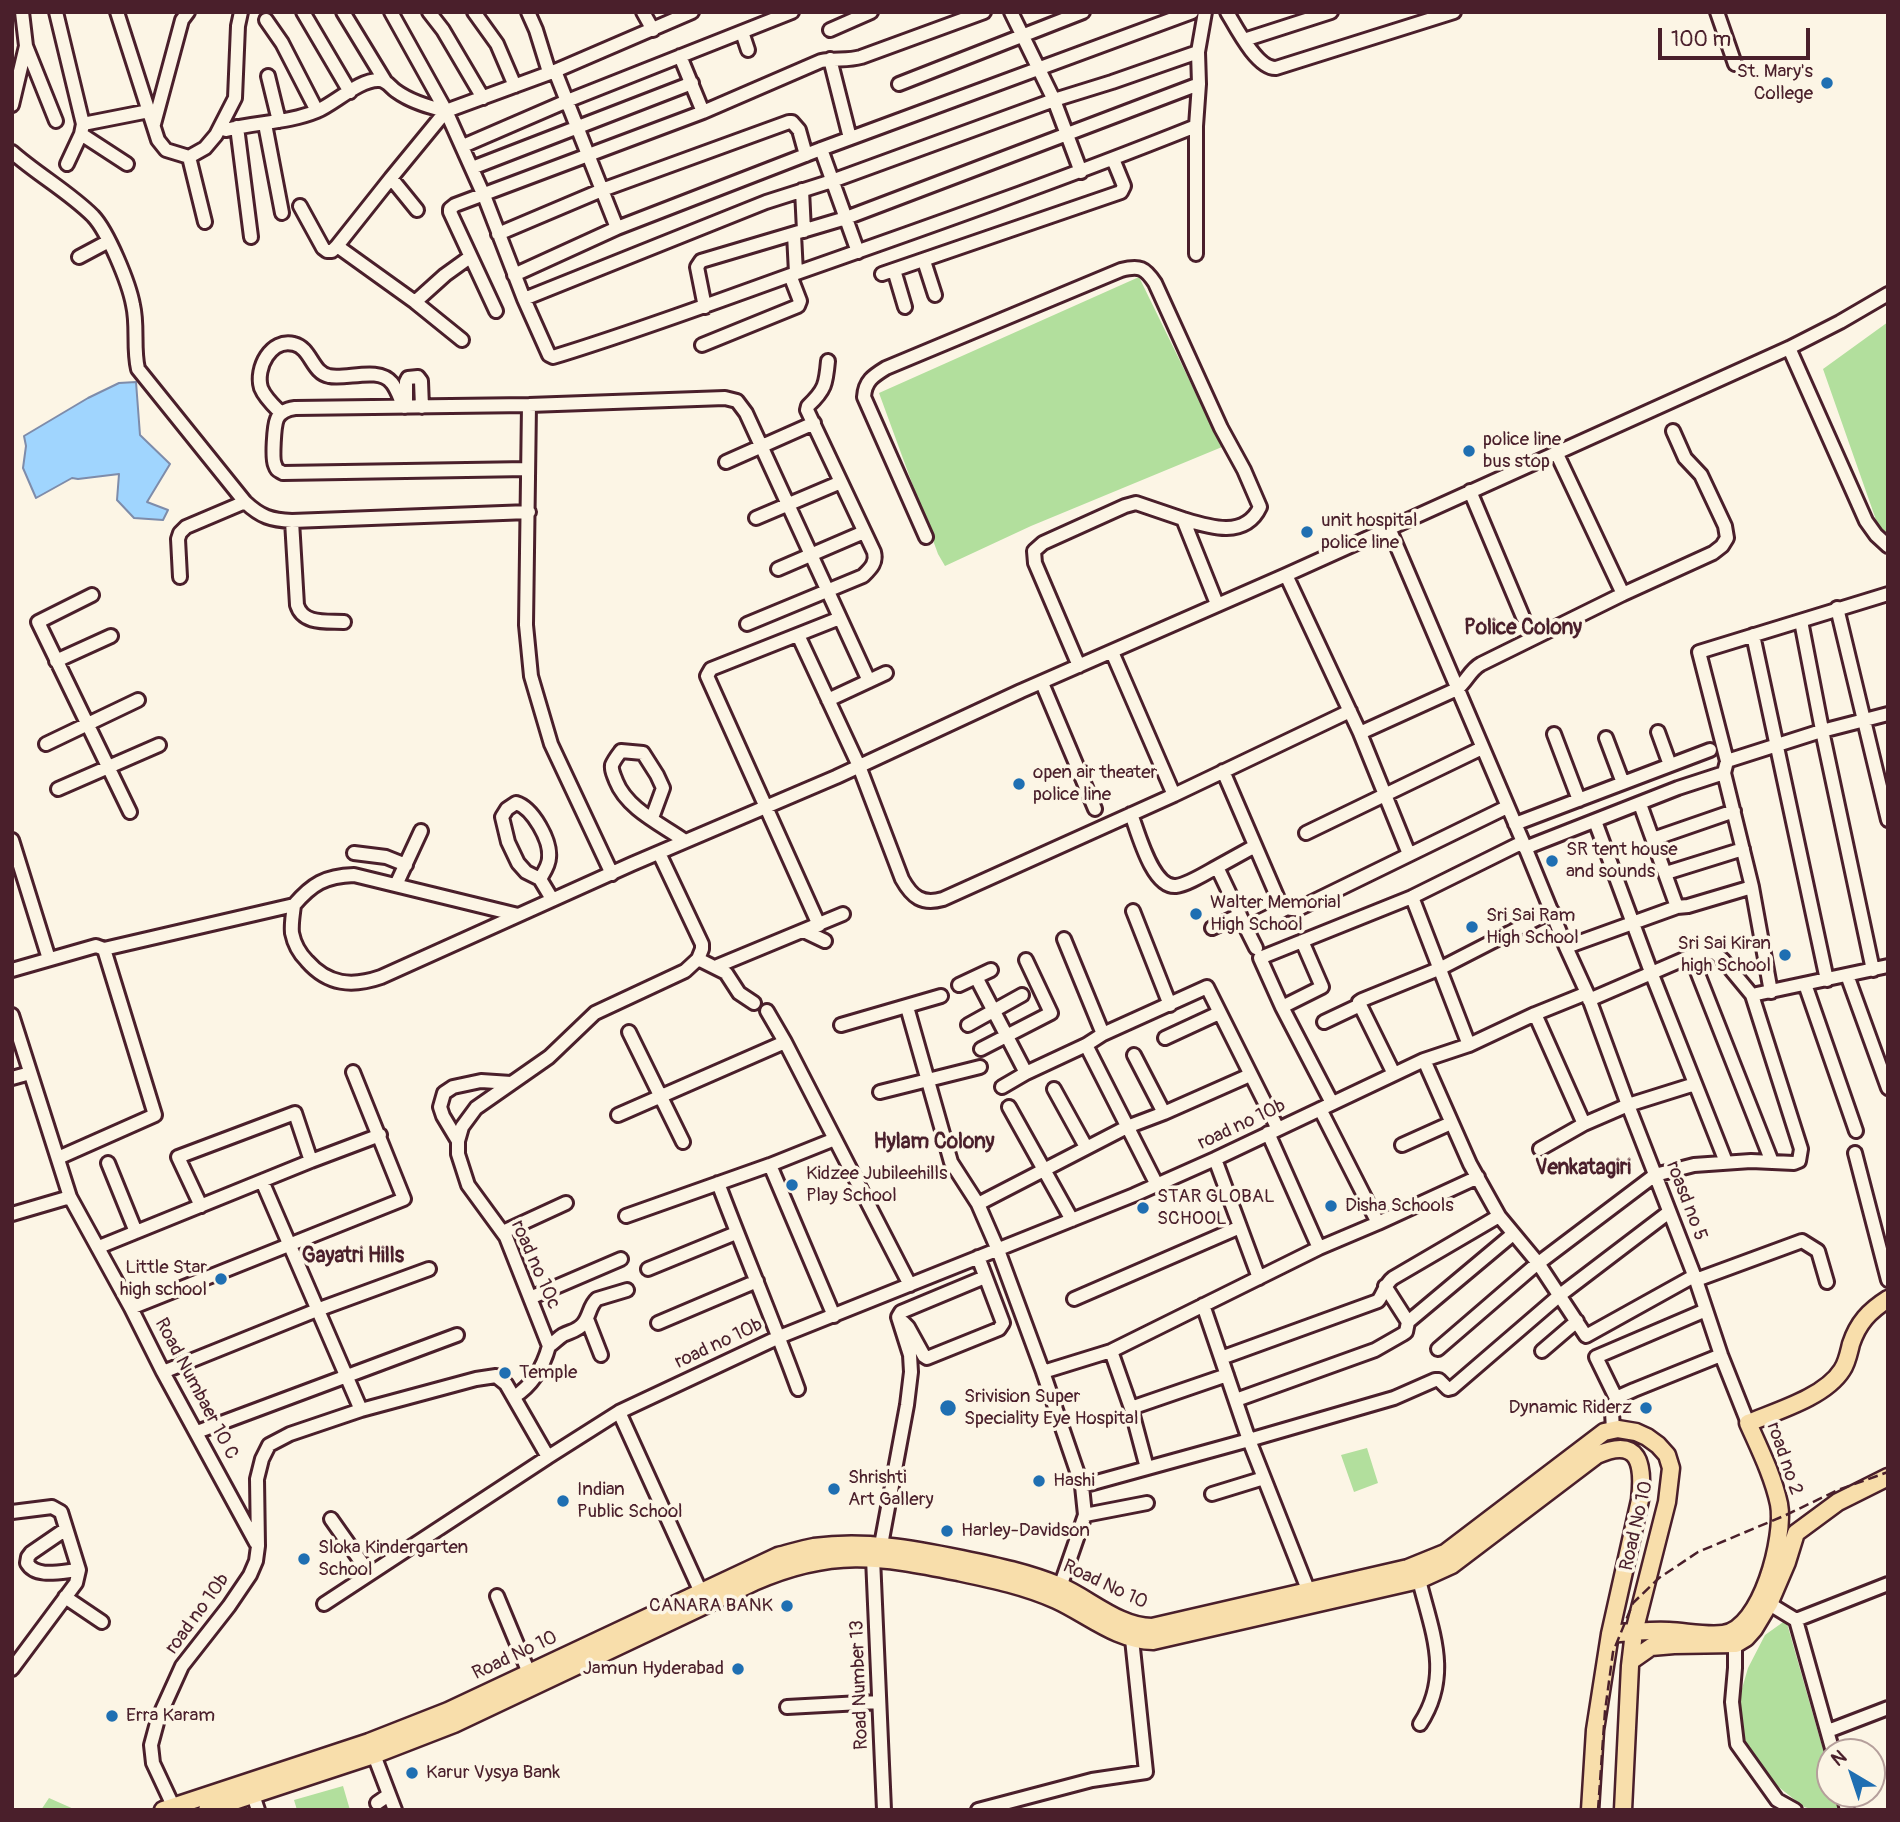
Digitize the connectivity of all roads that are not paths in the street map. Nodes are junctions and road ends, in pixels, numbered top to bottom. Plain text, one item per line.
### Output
1 (22, 12) edge
2 (56, 12) edge
3 (117, 12) edge
4 (171, 12) edge
5 (241, 12) edge
6 (303, 12) edge
7 (343, 12) edge
8 (391, 12) edge
9 (429, 12) edge
10 (474, 12) edge
11 (528, 12) edge
12 (643, 12) edge
13 (692, 12) edge
14 (792, 12) edge
15 (870, 12) edge
16 (984, 12) edge
17 (1011, 12) edge
18 (1083, 12) edge
19 (1192, 12) edge
20 (1205, 12) edge
21 (1227, 12) edge
22 (1331, 12) edge
23 (1454, 12) edge
24 (1717, 12) edge
25 (185, 16) edge
26 (267, 20) dead end
27 (653, 30) junction
28 (830, 30) dead end
29 (742, 32) junction
30 (1023, 35) junction
31 (1244, 40) junction
32 (26, 46) junction
33 (748, 50) dead end
34 (1198, 52) junction
35 (680, 56) junction
36 (830, 59) junction
37 (1735, 64) dead end
38 (1038, 69) junction
39 (552, 72) junction
40 (268, 76) dead end
41 (385, 81) junction
42 (692, 83) junction
43 (899, 84) dead end
44 (1199, 85) junction
45 (514, 86) junction
46 (350, 92) junction
47 (483, 99) junction
48 (1054, 100) junction
49 (567, 101) junction
50 (12, 105) edge
51 (149, 111) junction
52 (317, 111) junction
53 (446, 111) junction
54 (703, 112) junction
55 (56, 121) dead end
56 (279, 121) junction
57 (265, 124) junction
58 (154, 125) junction
59 (1196, 127) junction
60 (578, 128) junction
61 (82, 129) junction
62 (1067, 134) junction
63 (850, 138) junction
64 (463, 146) junction
65 (821, 149) junction
66 (12, 152) edge
67 (588, 154) junction
68 (806, 155) junction
69 (189, 157) junction
70 (1113, 159) junction
71 (127, 163) dead end
72 (67, 164) dead end
73 (472, 168) junction
74 (1081, 172) junction
75 (391, 178) junction
76 (832, 181) junction
77 (602, 190) junction
78 (802, 190) junction
79 (482, 193) junction
80 (300, 206) dead end
81 (417, 211) dead end
82 (282, 213) dead end
83 (846, 218) junction
84 (205, 222) dead end
85 (617, 228) junction
86 (799, 232) junction
87 (498, 234) junction
88 (251, 237) dead end
89 (109, 241) junction
90 (337, 246) junction
91 (858, 252) junction
92 (1196, 254) dead end
93 (79, 257) dead end
94 (470, 257) junction
95 (924, 261) junction
96 (793, 274) junction
97 (514, 275) junction
98 (1888, 294) edge
99 (935, 295) dead end
100 (524, 299) junction
101 (415, 302) junction
102 (705, 307) junction
103 (905, 307) dead end
104 (496, 311) dead end
105 (462, 340) dead end
106 (702, 345) dead end
107 (1790, 348) junction
108 (828, 361) dead end
109 (529, 405) junction
110 (405, 407) junction
111 (422, 407) junction
112 (282, 413) junction
113 (814, 423) junction
114 (1673, 431) dead end
115 (761, 446) junction
116 (1556, 452) junction
117 (726, 462) dead end
118 (528, 469) junction
119 (841, 482) junction
120 (1470, 491) junction
121 (245, 502) junction
122 (788, 504) junction
123 (529, 512) junction
124 (756, 518) dead end
125 (1183, 519) junction
126 (292, 521) junction
127 (1389, 528) junction
128 (864, 531) junction
129 (926, 537) dead end
130 (1888, 546) edge
131 (811, 555) junction
132 (778, 569) dead end
133 (1286, 575) junction
134 (180, 577) dead end
135 (828, 591) junction
136 (1623, 594) junction
137 (1888, 594) edge
138 (92, 595) dead end
139 (1217, 604) junction
140 (1837, 608) junction
141 (1522, 617) dead end
142 (840, 618) junction
143 (1801, 621) junction
144 (344, 622) dead end
145 (747, 624) dead end
146 (798, 635) junction
147 (1753, 635) junction
148 (111, 636) dead end
149 (1112, 652) junction
150 (56, 661) junction
151 (1079, 666) junction
152 (886, 673) dead end
153 (869, 681) junction
154 (1042, 683) junction
155 (1457, 689) junction
156 (138, 700) dead end
157 (828, 700) junction
158 (1350, 711) junction
159 (1888, 714) edge
160 (1865, 721) junction
161 (88, 725) junction
162 (1823, 731) junction
163 (1658, 732) dead end
164 (1360, 733) junction
165 (1554, 734) dead end
166 (1606, 738) dead end
167 (46, 744) dead end
168 (159, 745) dead end
169 (1776, 745) junction
170 (1482, 748) junction
171 (1710, 750) dead end
172 (1670, 765) junction
173 (859, 766) junction
174 (1726, 767) junction
175 (108, 768) junction
176 (1223, 771) junction
177 (1623, 783) junction
178 (58, 789) dead end
179 (1174, 794) junction
180 (1386, 796) junction
181 (1579, 800) junction
182 (1640, 804) junction
183 (767, 806) junction
184 (1507, 807) junction
185 (1096, 809) dead end
186 (1734, 811) junction
187 (130, 812) dead end
188 (1131, 814) junction
189 (652, 818) junction
190 (1888, 820) edge
191 (1595, 821) junction
192 (1515, 824) junction
193 (421, 831) dead end
194 (1306, 833) dead end
195 (1653, 839) junction
196 (12, 840) edge
197 (685, 841) junction
198 (1255, 845) junction
199 (1524, 845) junction
200 (1743, 849) junction
201 (354, 853) dead end
202 (659, 853) junction
203 (1409, 854) junction
204 (405, 864) junction
205 (1217, 867) junction
206 (1666, 873) junction
207 (612, 874) junction
208 (540, 879) junction
209 (396, 885) junction
210 (1752, 887) junction
211 (1412, 897) junction
212 (552, 900) junction
213 (294, 905) junction
214 (1677, 906) junction
215 (1287, 908) junction
216 (1133, 911) dead end
217 (1552, 911) junction
218 (843, 914) dead end
219 (518, 915) junction
220 (1240, 915) junction
221 (1633, 922) junction
222 (819, 925) junction
223 (1212, 928) dead end
224 (1246, 928) junction
225 (804, 931) junction
226 (1064, 939) dead end
227 (1302, 941) junction
228 (825, 942) dead end
229 (1566, 947) junction
230 (1256, 948) dead end
231 (104, 949) junction
232 (1691, 956) junction
233 (698, 958) junction
234 (49, 959) junction
235 (1026, 960) dead end
236 (1888, 966) edge
237 (715, 967) junction
238 (1441, 968) junction
239 (12, 970) edge
240 (991, 970) dead end
241 (1873, 970) junction
242 (1651, 972) junction
243 (1847, 975) junction
244 (976, 977) junction
245 (1827, 980) junction
246 (1805, 984) junction
247 (959, 985) dead end
248 (1771, 992) junction
249 (1022, 995) dead end
250 (1752, 995) junction
251 (941, 996) dead end
252 (1588, 997) junction
253 (754, 1003) dead end
254 (1170, 1004) junction
255 (1360, 1005) junction
256 (907, 1007) junction
257 (1282, 1007) junction
258 (994, 1011) junction
259 (767, 1012) dead end
260 (1219, 1013) junction
261 (1535, 1014) junction
262 (12, 1015) edge
263 (1324, 1022) dead end
264 (968, 1025) dead end
265 (841, 1026) dead end
266 (629, 1032) dead end
267 (1103, 1034) junction
268 (1007, 1036) junction
269 (1165, 1038) dead end
270 (785, 1042) junction
271 (1086, 1045) junction
272 (1469, 1045) junction
273 (981, 1049) dead end
274 (1135, 1055) dead end
275 (1424, 1060) junction
276 (980, 1066) dead end
277 (353, 1072) dead end
278 (30, 1073) junction
279 (1027, 1073) junction
280 (1394, 1074) junction
281 (1250, 1075) junction
282 (12, 1078) edge
283 (928, 1081) junction
284 (511, 1083) junction
285 (1695, 1084) junction
286 (1002, 1087) dead end
287 (1888, 1088) edge
288 (1054, 1089) dead end
289 (880, 1092) dead end
290 (660, 1097) junction
291 (1628, 1105) junction
292 (1326, 1106) junction
293 (1009, 1107) dead end
294 (1164, 1113) junction
295 (618, 1115) dead end
296 (1451, 1123) junction
297 (1584, 1124) junction
298 (1127, 1127) junction
299 (1273, 1131) junction
300 (1856, 1131) dead end
301 (380, 1135) junction
302 (835, 1139) junction
303 (458, 1141) junction
304 (683, 1142) dead end
305 (1402, 1145) dead end
306 (1086, 1147) junction
307 (1540, 1149) dead end
308 (1855, 1153) dead end
309 (58, 1158) junction
310 (1215, 1159) junction
311 (311, 1161) junction
312 (1726, 1162) junction
313 (1772, 1162) junction
314 (108, 1163) dead end
315 (769, 1165) junction
316 (1045, 1170) junction
317 (1655, 1175) junction
318 (1478, 1177) junction
319 (262, 1181) junction
320 (718, 1183) junction
321 (1157, 1185) junction
322 (70, 1197) junction
323 (566, 1203) dead end
324 (978, 1204) junction
325 (201, 1206) junction
326 (1669, 1212) junction
327 (12, 1213) edge
328 (626, 1216) dead end
329 (1499, 1216) junction
330 (1072, 1220) junction
331 (1378, 1223) junction
332 (1240, 1227) junction
333 (136, 1232) junction
334 (503, 1232) junction
335 (736, 1233) junction
336 (1513, 1234) junction
337 (289, 1244) junction
338 (99, 1247) junction
339 (1319, 1248) junction
340 (998, 1250) junction
341 (978, 1257) junction
342 (621, 1259) dead end
343 (1538, 1263) junction
344 (429, 1269) dead end
345 (648, 1269) dead end
346 (985, 1278) junction
347 (1259, 1278) junction
348 (1695, 1278) junction
349 (1888, 1280) edge
350 (757, 1281) junction
351 (1827, 1282) dead end
352 (910, 1284) junction
353 (1385, 1286) junction
354 (627, 1290) dead end
355 (1560, 1295) junction
356 (530, 1298) junction
357 (1074, 1299) dead end
358 (1888, 1299) edge
359 (1203, 1305) junction
360 (131, 1308) junction
361 (317, 1310) junction
362 (1706, 1310) junction
363 (834, 1316) junction
364 (587, 1319) junction
365 (898, 1319) junction
366 (1577, 1321) junction
367 (1408, 1322) junction
368 (658, 1323) dead end
369 (457, 1335) dead end
370 (779, 1337) junction
371 (549, 1346) junction
372 (1438, 1349) dead end
373 (1111, 1350) junction
374 (1542, 1351) dead end
375 (601, 1355) dead end
376 (1721, 1355) junction
377 (1221, 1358) junction
378 (163, 1372) junction
379 (1043, 1372) junction
380 (1227, 1375) junction
381 (346, 1377) junction
382 (798, 1389) dead end
383 (514, 1397) junction
384 (1616, 1398) junction
385 (1236, 1400) junction
386 (1132, 1408) junction
387 (361, 1410) junction
388 (618, 1412) junction
389 (1748, 1423) junction
390 (1613, 1430) junction
391 (197, 1432) junction
392 (1249, 1440) junction
393 (548, 1457) junction
394 (1147, 1468) junction
395 (1888, 1477) edge
396 (1264, 1478) junction
397 (1082, 1486) junction
398 (1212, 1494) dead end
399 (1147, 1503) dead end
400 (12, 1512) edge
401 (1085, 1515) junction
402 (331, 1519) dead end
403 (66, 1529) junction
404 (1796, 1533) junction
405 (1777, 1536) junction
406 (258, 1546) junction
407 (877, 1552) junction
408 (79, 1570) junction
409 (369, 1573) junction
410 (1419, 1580) junction
411 (1888, 1584) edge
412 (1060, 1587) junction
413 (497, 1596) dead end
414 (65, 1597) junction
415 (703, 1598) junction
416 (1311, 1598) junction
417 (1764, 1601) junction
418 (324, 1604) dead end
419 (1796, 1620) junction
420 (102, 1622) dead end
421 (1634, 1632) junction
422 (1610, 1634) junction
423 (1735, 1637) junction
424 (1132, 1639) junction
425 (1631, 1661) junction
426 (12, 1668) edge
427 (529, 1673) junction
428 (879, 1702) junction
429 (787, 1707) dead end
430 (1888, 1708) edge
431 (1420, 1724) dead end
432 (1828, 1731) junction
433 (1830, 1738) edge
434 (374, 1755) junction
435 (388, 1791) junction
436 (256, 1802) edge
437 (377, 1803) dead end
438 (170, 1808) edge
439 (216, 1808) edge
440 (395, 1810) edge
441 (884, 1810) edge
442 (978, 1810) edge
443 (1591, 1810) edge
444 (1623, 1810) edge
445 (1796, 1810) edge

1 - 32 street
2 - 61 street
3 - 51 street
4 - 25 street
5 - 69 street
6 - 46 street
7 - 41 street
8 - 53 street
9 - 47 street
10 - 45 street
11 - 39 street
12 - 27 street
13 - 27 street
14 - 29 street
15 - 28 street
16 - 36 street
17 - 30 street
18 - 30 street
19 - 38 street
20 - 34 street
21 - 31 street
22 - 31 street
23 - 31 street
24 - 37 street
25 - 58 street
26 - 52 street
27 - 39 street
29 - 33 street
29 - 35 street
30 - 38 street
30 - 43 street
32 - 50 street
32 - 55 street
34 - 44 street
34 - 48 street
35 - 42 street
35 - 49 street
36 - 54 street
36 - 63 street
38 - 48 street
38 - 63 street
39 - 45 street
39 - 49 street
40 - 56 street
41 - 46 street
41 - 53 street
42 - 54 street
42 - 60 street
44 - 59 street
44 - 62 street
45 - 47 street
46 - 52 street
47 - 53 street
48 - 62 street
48 - 76 street
49 - 60 street
49 - 64 street
51 - 58 street
51 - 61 street
52 - 56 street
53 - 64 street
53 - 75 street
54 - 67 street
56 - 57 street
57 - 82 street
57 - 88 street
58 - 69 street
59 - 70 street
59 - 92 street
60 - 67 street
60 - 73 street
61 - 71 street
61 - 72 street
62 - 74 street
62 - 83 street
63 - 65 street
64 - 73 street
65 - 68 street
65 - 76 street
66 - 89 street
67 - 77 street
67 - 79 street
68 - 77 street
68 - 85 street
69 - 84 street
70 - 74 street
70 - 95 street
73 - 79 street
74 - 91 street
75 - 81 street
75 - 90 street
76 - 78 street
76 - 83 street
77 - 85 street
77 - 87 street
78 - 86 street
78 - 100 street
79 - 87 street
79 - 94 street
80 - 90 street
83 - 86 street
83 - 91 street
85 - 97 street
86 - 96 street
86 - 102 street
87 - 97 street
89 - 93 street
89 - 121 street
90 - 101 street
91 - 96 street
94 - 101 street
94 - 104 street
95 - 99 street
95 - 103 street
96 - 102 street
96 - 106 street
97 - 100 street
98 - 107 street
100 - 102 street
101 - 105 street
107 - 116 street
107 - 130 street
108 - 113 street
109 - 111 street
109 - 115 street
109 - 118 street
110 - 111 street
110 - 111 street
110 - 112 street
110 - 112 street
112 - 118 street
113 - 115 street
113 - 119 street
114 - 136 street
115 - 117 street
115 - 122 street
116 - 120 street
116 - 136 street
118 - 123 street
119 - 122 street
119 - 128 street
120 - 127 street
120 - 141 street
121 - 126 street
121 - 134 street
122 - 124 street
122 - 131 street
123 - 126 street
123 - 207 street
125 - 129 street
125 - 139 street
125 - 151 street
126 - 144 street
127 - 133 street
127 - 155 street, roasd no 5
128 - 131 street
128 - 135 street
131 - 132 street
131 - 135 street
133 - 139 street
133 - 158 street
135 - 142 street
135 - 145 street
136 - 155 street
137 - 140 street
138 - 150 street
139 - 149 street
140 - 143 street
140 - 160 street
142 - 146 street
142 - 153 street
143 - 147 street
143 - 162 street
146 - 157 street
146 - 183 street
147 - 169 street
147 - 174 street
148 - 150 street
149 - 151 street
149 - 179 street
150 - 161 street
151 - 154 street
152 - 153 street
153 - 157 street
154 - 173 street
154 - 185 street
155 - 164 street
155 - 170 street, roasd no 5
156 - 161 street
157 - 173 street
158 - 164 street
158 - 176 street
159 - 160 street
160 - 162 street
160 - 190 street
161 - 167 street
161 - 175 street
162 - 169 street
162 - 241 street
163 - 172 street
164 - 180 street
165 - 181 street
166 - 177 street
168 - 175 street
169 - 174 street
169 - 245 street
170 - 180 street
170 - 184 street, roasd no 5
171 - 172 street
172 - 177 street
173 - 183 street
173 - 188 street
174 - 182 street
174 - 186 street
175 - 178 street
175 - 187 street
176 - 179 street
176 - 198 street
177 - 181 street
179 - 188 street
180 - 194 street
180 - 203 street
181 - 192 street
182 - 191 street
182 - 195 street
183 - 197 street
183 - 222 street
184 - 192 street, roasd no 5
184 - 203 street
186 - 195 street
186 - 200 street
188 - 205 street
189 - 189 street
189 - 197 street
191 - 199 street
191 - 221 street
192 - 199 street, roasd no 5
193 - 204 street
195 - 206 street
196 - 234 street
197 - 202 street
198 - 205 street
198 - 215 street
199 - 211 street
199 - 217 street, roasd no 5
200 - 206 street
200 - 210 street
201 - 204 street
202 - 207 street
202 - 233 street
203 - 215 street
204 - 209 street
205 - 220 street
206 - 214 street
207 - 212 street
208 - 208 street
208 - 212 street
209 - 213 street
209 - 219 street
210 - 214 street
210 - 248 street
211 - 227 street
211 - 238 street
212 - 219 street
213 - 219 street
213 - 231 street
214 - 221 street
215 - 224 street
216 - 254 street
217 - 229 street, roasd no 5
217 - 238 street
218 - 222 street
220 - 223 street
220 - 224 street
221 - 229 street
221 - 242 street
222 - 225 street
224 - 230 street
225 - 228 street
225 - 237 street
226 - 267 street
227 - 257 street
227 - 257 street
229 - 252 street, roasd no 5
231 - 234 street
231 - 309 street
232 - 242 street, road no 10b
232 - 250 street
232 - 313 street
233 - 237 street
233 - 284 street
234 - 239 street
235 - 268 street
236 - 241 street
237 - 253 street
238 - 255 street
238 - 272 street
240 - 244 street
241 - 243 street
242 - 252 street, road no 10b
242 - 285 street
243 - 245 street
243 - 287 street
244 - 247 street
244 - 258 street
245 - 246 street
246 - 248 street
246 - 300 street
248 - 250 street
249 - 258 street
250 - 313 street
251 - 256 street
252 - 261 street, road no 10b
252 - 291 street, roasd no 5
254 - 260 street
254 - 267 street
255 - 263 street
255 - 280 street
256 - 265 street
256 - 283 street
257 - 292 street
258 - 264 street
258 - 268 street
259 - 270 street
260 - 269 street
260 - 281 street
261 - 272 street, road no 10b
261 - 297 street
262 - 278 street, Road Numbaer 10 C
266 - 290 street
267 - 271 street
268 - 273 street
268 - 279 street
270 - 290 street
270 - 302 street
271 - 279 street
271 - 298 street
272 - 275 street, road no 10b
274 - 294 street
275 - 280 street, road no 10b
275 - 296 street
276 - 283 street
277 - 301 street
278 - 282 street
278 - 309 street, Road Numbaer 10 C
279 - 286 street
280 - 292 street, road no 10b
281 - 294 street
281 - 299 street
283 - 289 street
283 - 324 street
284 - 303 street
284 - 303 street, road no 10c
285 - 291 street
285 - 312 street
288 - 306 street
290 - 295 street
290 - 304 street
291 - 297 street
291 - 317 street, roasd no 5
292 - 299 street, road no 10b
292 - 331 street
293 - 316 street
294 - 298 street
296 - 305 street
296 - 318 street
297 - 307 street
298 - 306 street
298 - 321 street
299 - 310 street, road no 10b
299 - 339 street
301 - 311 street
301 - 337 street
302 - 315 street
302 - 352 street
303 - 334 street, road no 10c
306 - 316 street
308 - 349 street
309 - 322 street, Road Numbaer 10 C
310 - 321 street, road no 10b
310 - 332 street
311 - 319 street
311 - 325 street
312 - 313 street
312 - 317 street
314 - 333 street
315 - 320 street
315 - 363 street
316 - 324 street
316 - 330 street
317 - 326 street, roasd no 5
317 - 343 street
318 - 329 street
318 - 331 street
319 - 325 street
319 - 337 street
320 - 328 street
320 - 335 street
321 - 330 street, road no 10b
322 - 327 street
322 - 338 street, Road Numbaer 10 C
323 - 334 street
324 - 340 street
325 - 333 street
326 - 348 street, roasd no 5
326 - 355 street
329 - 336 street
329 - 353 street
330 - 340 street, road no 10b
331 - 339 street
332 - 347 street
332 - 357 street
333 - 338 street
334 - 356 street, road no 10c
335 - 345 street
335 - 350 street
336 - 343 street
336 - 367 street
337 - 360 street
337 - 361 street
338 - 360 street, Road Numbaer 10 C
339 - 347 street
340 - 341 street, road no 10b
340 - 379 street
341 - 346 street
341 - 352 street, road no 10b
342 - 356 street
343 - 355 street
343 - 372 street
344 - 361 street
346 - 365 street
346 - 365 street
347 - 359 street
348 - 351 street
348 - 362 street, roasd no 5
348 - 366 street
350 - 368 street
350 - 370 street
352 - 363 street, road no 10b
353 - 367 street
353 - 377 street
354 - 364 street
355 - 366 street
355 - 392 street
356 - 371 street, road no 10c
358 - 389 main road, road no 2
359 - 373 street
359 - 377 street
360 - 378 street, Road Numbaer 10 C
361 - 378 street
361 - 381 street
362 - 376 street, roasd no 5
362 - 384 street
363 - 370 street, road no 10b
364 - 371 street
364 - 375 street
365 - 407 street, Road Number 13
366 - 374 street
367 - 385 street
369 - 381 street
370 - 382 street
370 - 388 street, road no 10b
371 - 383 street
373 - 379 street
373 - 386 street
376 - 384 street
376 - 389 street, roasd no 5
377 - 380 street
378 - 391 street, Road Numbaer 10 C
379 - 397 street
380 - 385 street
380 - 386 street
381 - 387 street
381 - 391 street
383 - 387 street, road no 10b
383 - 393 street, road no 10b
384 - 390 street
385 - 392 street
386 - 394 street
387 - 406 street, road no 10b
388 - 393 street, road no 10b
388 - 415 street
389 - 405 main road, road no 2
390 - 416 main road, Road No 10
390 - 421 main road, Road No 10
391 - 406 street, Road Numbaer 10 C
392 - 394 street
392 - 396 street
393 - 409 street
394 - 397 street
395 - 404 main road
396 - 398 street
396 - 416 street
397 - 401 street
399 - 401 street
400 - 403 street
401 - 412 street
402 - 409 street
403 - 408 street
403 - 408 street
404 - 405 main road
404 - 417 main road
405 - 417 main road, road no 2
406 - 438 street, road no 10b
407 - 412 main road, Road No 10
407 - 415 main road, Road No 10
407 - 424 main road, Road No 10
407 - 428 street, Road Number 13
408 - 414 street
409 - 418 street
410 - 416 main road, Road No 10
410 - 422 main road, Road No 10
410 - 431 street
411 - 419 street
412 - 416 main road, Road No 10
413 - 427 street
414 - 420 street
414 - 426 street
415 - 427 main road, Road No 10
415 - 434 main road, Road No 10
416 - 424 main road, Road No 10
417 - 419 street
417 - 423 main road
419 - 432 street
421 - 422 main road
421 - 423 main road
421 - 425 main road, Road No 10
422 - 443 main road, Road No 10
423 - 425 main road
423 - 445 street
424 - 442 street
425 - 444 main road, Road No 10
427 - 438 main road, Road No 10
428 - 429 street
428 - 441 street, Road Number 13
430 - 432 street
432 - 433 street
434 - 435 street
434 - 436 main road, Road No 10
435 - 437 street
435 - 440 street
436 - 439 main road, Road No 10

